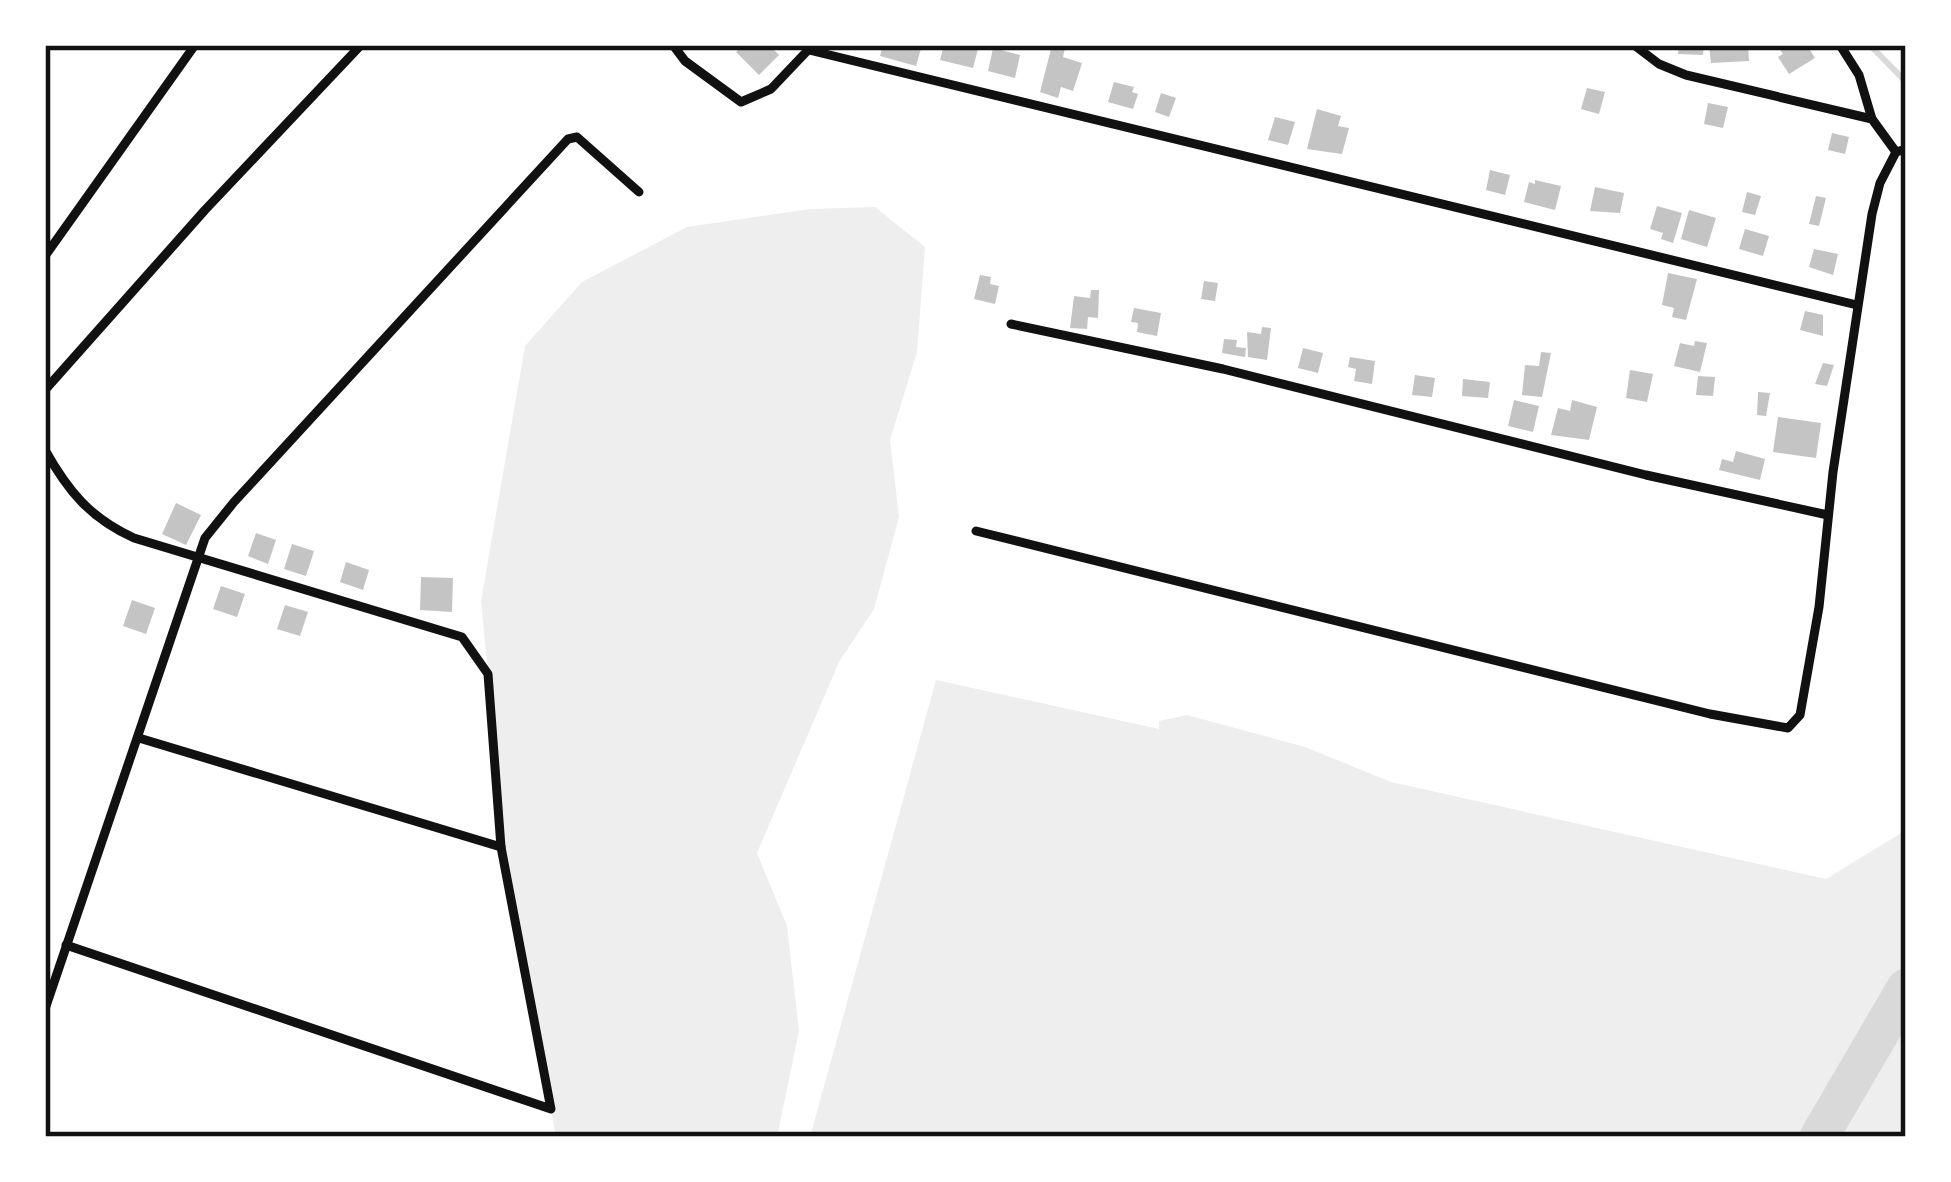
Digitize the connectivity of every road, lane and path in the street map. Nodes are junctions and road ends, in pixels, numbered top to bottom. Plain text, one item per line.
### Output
1 (195, 45) edge
2 (361, 45) edge
3 (673, 45) edge
4 (1634, 45) edge
5 (1840, 45) edge
6 (810, 48) edge
7 (1872, 119) junction
8 (1901, 151) edge
9 (639, 192) dead end
10 (45, 256) edge
11 (1857, 305) junction
12 (1011, 324) dead end
13 (45, 390) edge
14 (45, 450) edge
15 (1828, 515) junction
16 (976, 531) dead end
17 (201, 559) junction
18 (139, 738) junction
19 (501, 847) junction
20 (66, 945) junction
21 (45, 1009) edge

1 - 10 street
2 - 13 street
3 - 6 street
4 - 7 street
5 - 7 street
6 - 11 street
7 - 8 street
8 - 11 street
9 - 17 street
11 - 15 street
12 - 15 street
14 - 17 street
15 - 16 street
17 - 18 street
17 - 19 street
18 - 19 street
18 - 20 street
19 - 20 street
20 - 21 street

